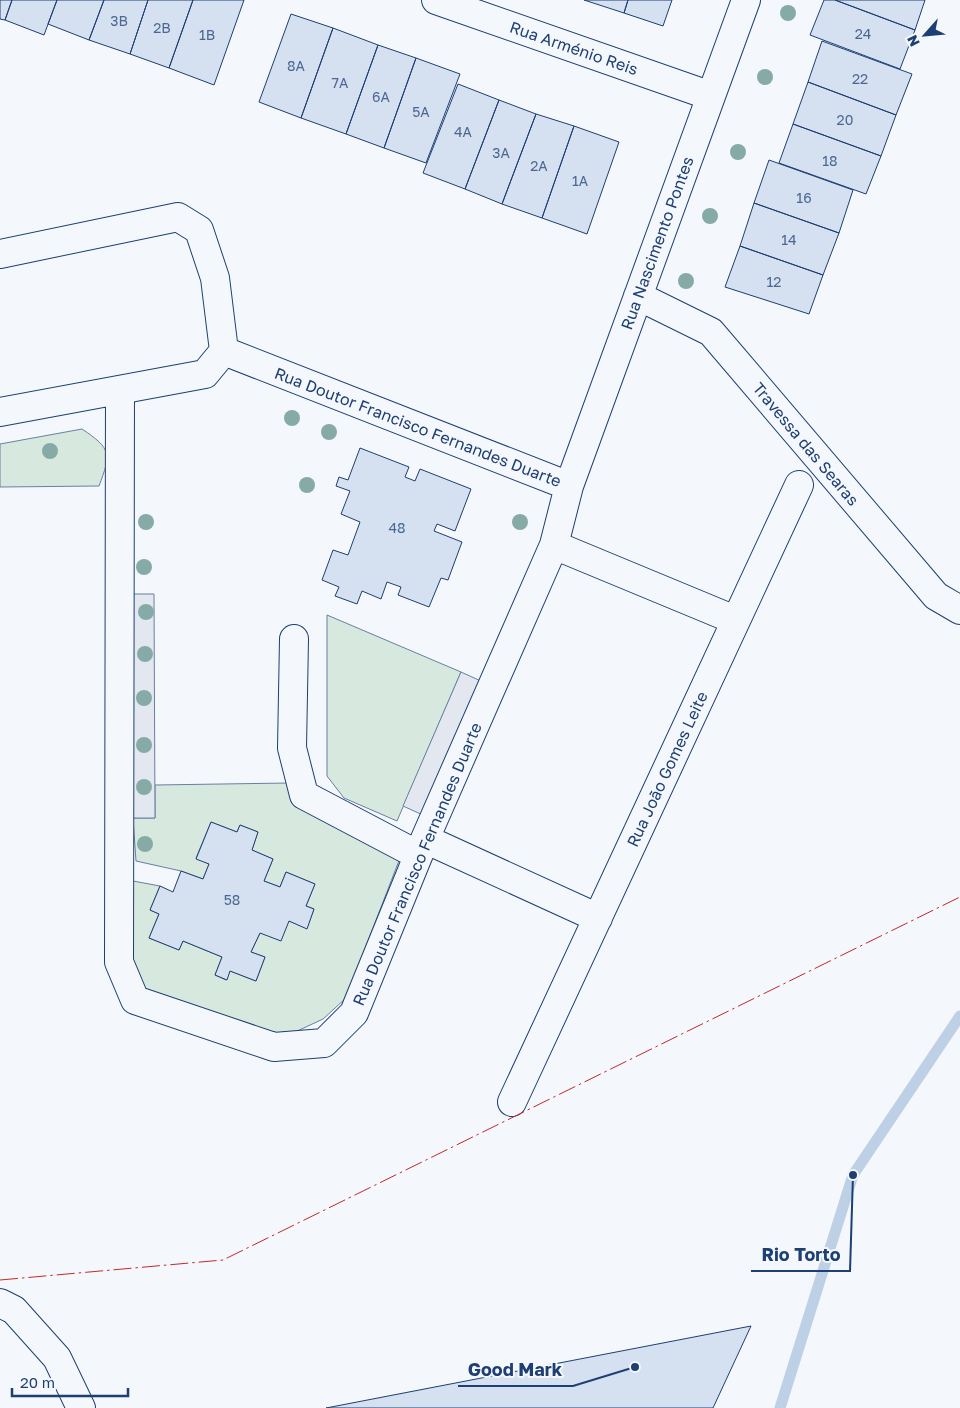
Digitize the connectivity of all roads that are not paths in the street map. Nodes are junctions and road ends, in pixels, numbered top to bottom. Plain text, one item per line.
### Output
1 (436, 0) edge
2 (746, 0) edge
3 (711, 96) junction
4 (0, 254) edge
5 (638, 296) junction
6 (224, 351) junction
7 (120, 390) junction
8 (0, 412) edge
9 (799, 485) dead end
10 (569, 486) junction
11 (554, 545) junction
12 (960, 610) edge
13 (735, 620) junction
14 (294, 639) dead end
15 (422, 847) junction
16 (598, 918) junction
17 (512, 1102) dead end
18 (0, 1302) edge
19 (81, 1408) edge

1 - 3 street, Rua Arménio Reis
2 - 3 street, Rua Nascimento Pontes
3 - 5 street, Rua Nascimento Pontes
4 - 6 street
5 - 10 street, Rua Nascimento Pontes
5 - 12 street, Travessa das Searas
6 - 7 street
6 - 10 street, Rua Doutor Francisco Fernandes Duarte
7 - 8 street
7 - 15 street, Rua Doutor Francisco Fernandes Duarte
9 - 13 street, Rua João Gomes Leite
10 - 11 street, Rua Doutor Francisco Fernandes Duarte
11 - 13 street
11 - 15 street, Rua Doutor Francisco Fernandes Duarte
13 - 16 street, Rua João Gomes Leite
14 - 15 street
15 - 16 street
16 - 17 street, Rua João Gomes Leite
18 - 19 street

